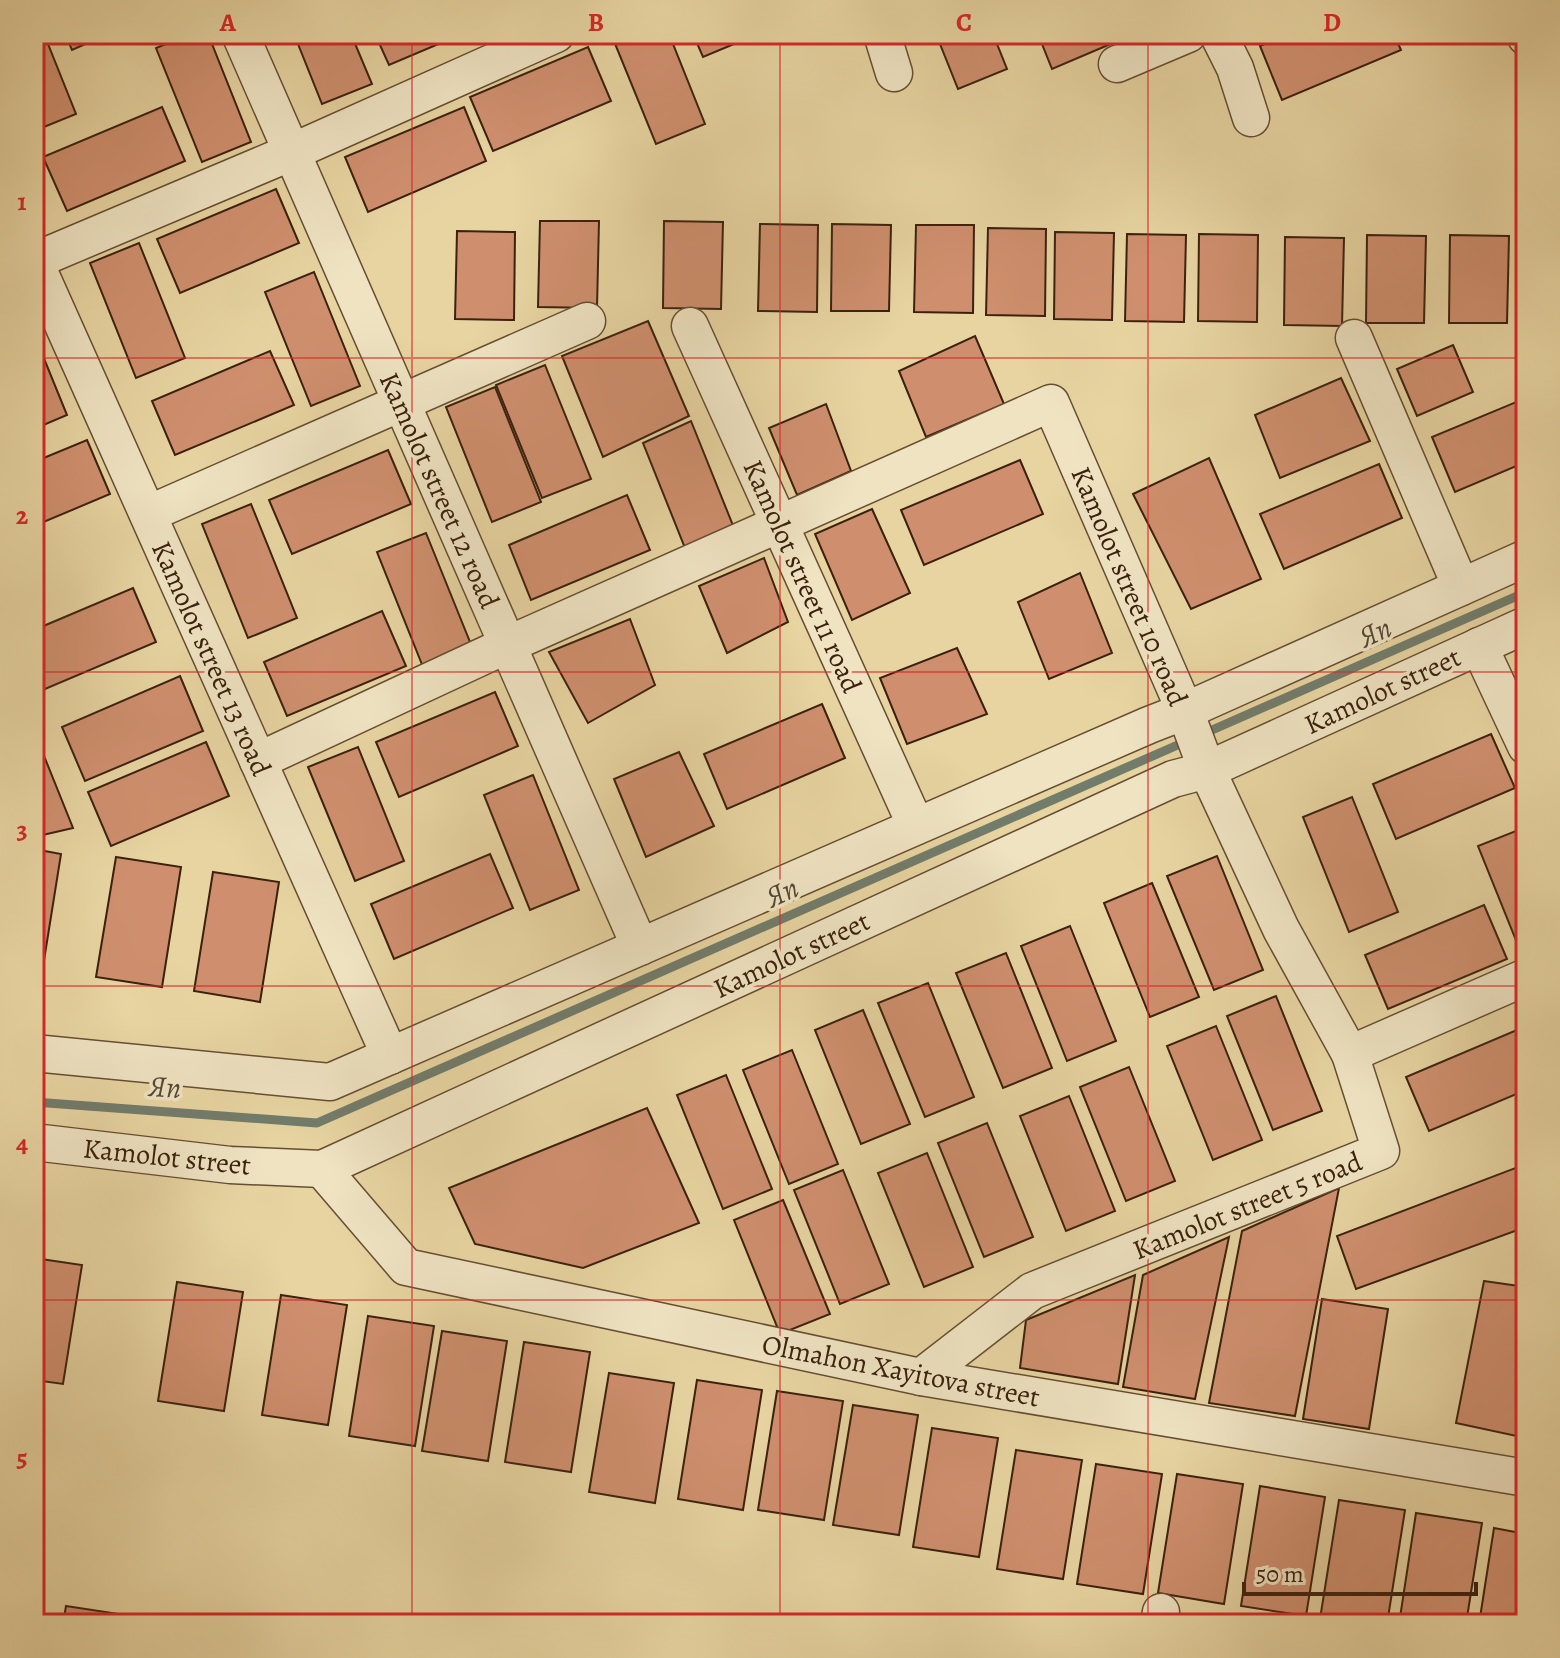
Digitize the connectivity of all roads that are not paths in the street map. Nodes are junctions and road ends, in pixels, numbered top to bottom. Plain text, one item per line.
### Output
1 (240, 34) edge
2 (882, 34) edge
3 (1188, 34) edge
4 (1218, 34) edge
5 (552, 35) edge
6 (1117, 64) dead end
7 (894, 73) dead end
8 (1251, 118) dead end
9 (292, 152) junction
10 (34, 261) edge
11 (587, 321) dead end
12 (690, 326) dead end
13 (1354, 338) dead end
14 (402, 403) junction
15 (148, 514) junction
16 (779, 523) junction
17 (1526, 558) edge
18 (1461, 587) junction
19 (1526, 625) edge
20 (507, 645) junction
21 (1479, 646) junction
22 (1185, 711) junction
23 (1526, 746) edge
24 (258, 761) junction
25 (1207, 770) junction
26 (916, 826) junction
27 (640, 947) junction
28 (1526, 977) edge
29 (34, 1053) edge
30 (1350, 1054) junction
31 (390, 1056) junction
32 (34, 1142) edge
33 (322, 1169) junction
34 (921, 1377) junction
35 (1526, 1478) edge

1 - 9 street, Kamolot street 12 road
2 - 7 street
3 - 6 street
4 - 8 street
5 - 9 street
9 - 10 street
9 - 14 street, Kamolot street 12 road
10 - 15 street, Kamolot street 13 road
11 - 14 street
12 - 16 street, Kamolot street 11 road
13 - 18 street
14 - 15 street
14 - 20 street, Kamolot street 12 road
15 - 24 street, Kamolot street 13 road
16 - 20 street
16 - 22 street, Kamolot street 10 road
16 - 26 street, Kamolot street 11 road
17 - 18 street
18 - 22 street
19 - 21 street, Kamolot street
20 - 24 street
20 - 27 street, Kamolot street 12 road
21 - 23 street
21 - 25 street, Kamolot street
22 - 25 street, Kamolot street 10 road
22 - 26 street
24 - 31 street, Kamolot street 13 road
25 - 30 street, Kamolot street 5 road
25 - 33 street, Kamolot street
26 - 27 street
27 - 31 street
28 - 30 street
29 - 31 street
30 - 34 street, Kamolot street 5 road
32 - 33 street, Kamolot street
33 - 34 street, Olmahon Xayitova street
34 - 35 street, Olmahon Xayitova street

